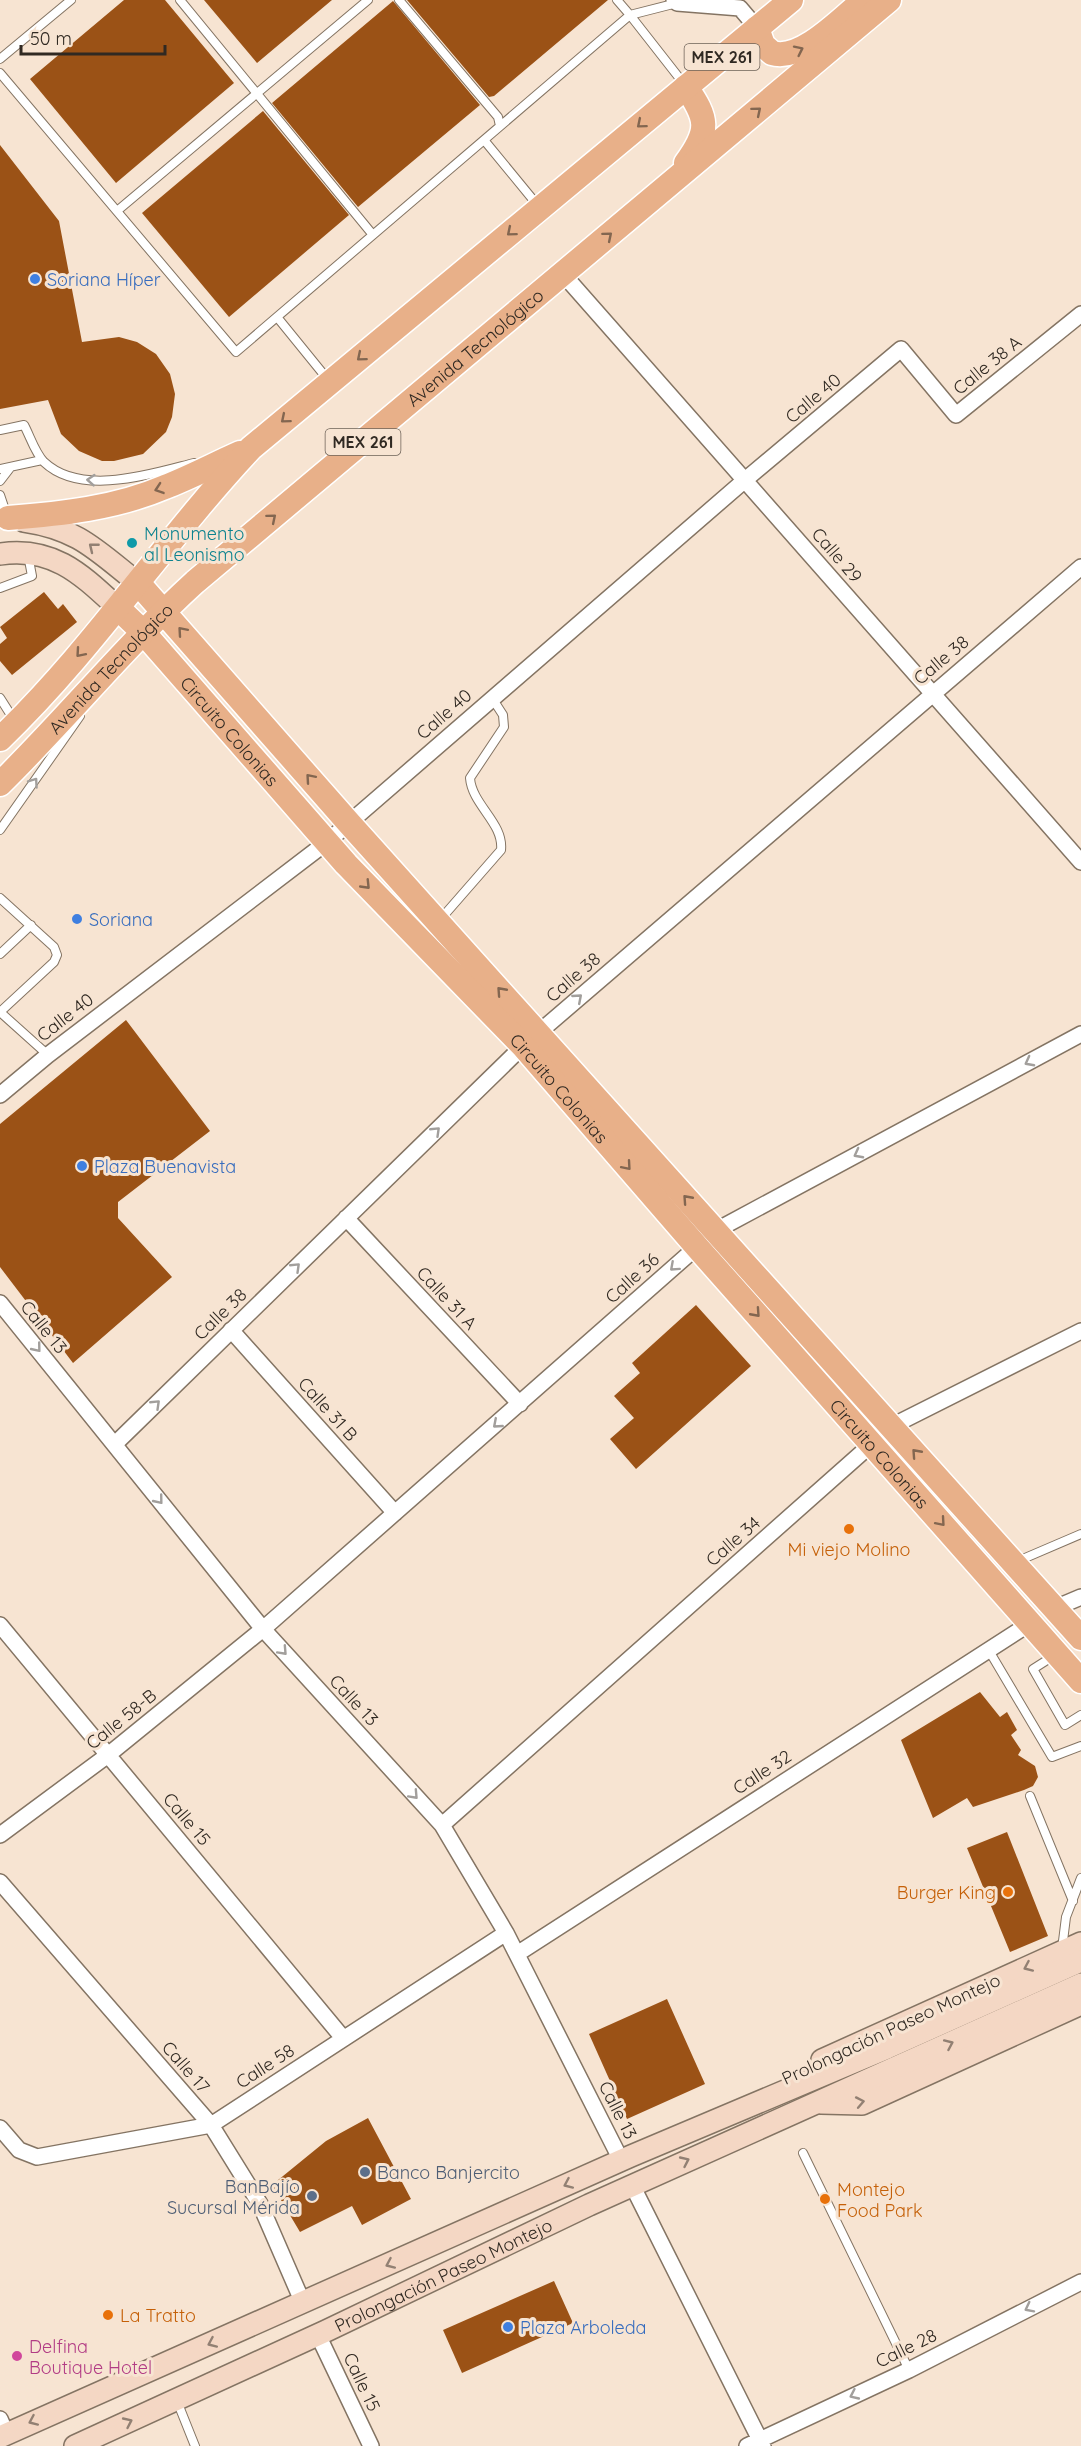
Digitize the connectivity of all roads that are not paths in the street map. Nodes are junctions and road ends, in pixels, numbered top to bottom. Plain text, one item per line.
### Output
1 (71, 0) edge
2 (180, 0) edge
3 (368, 0) edge
4 (399, 0) edge
5 (617, 0) edge
6 (791, 0) edge
7 (864, 0) edge
8 (889, 0) edge
9 (676, 2) edge
10 (745, 4) edge
11 (630, 15) junction
12 (757, 28) junction
13 (0, 59) edge
14 (0, 73) edge
15 (686, 87) junction
16 (258, 93) junction
17 (500, 126) junction
18 (484, 140) junction
19 (673, 182) junction
20 (540, 208) junction
21 (117, 211) junction
22 (373, 235) junction
23 (563, 274) junction
24 (1081, 314) edge
25 (277, 317) junction
26 (901, 349) joint
27 (330, 382) junction
28 (0, 430) edge
29 (251, 448) junction
30 (42, 460) junction
31 (11, 466) junction
32 (0, 469) edge
33 (745, 480) junction
34 (0, 481) edge
35 (0, 495) edge
36 (4, 519) edge
37 (27, 552) junction
38 (0, 554) edge
39 (1081, 567) edge
40 (139, 584) junction
41 (0, 588) edge
42 (119, 609) junction
43 (164, 611) junction
44 (143, 632) junction
45 (126, 651) junction
46 (933, 693) junction
47 (0, 698) edge
48 (492, 698) junction
49 (8, 731) edge
50 (0, 784) edge
51 (348, 822) junction
52 (0, 830) edge
53 (327, 842) junction
54 (1081, 862) edge
55 (0, 898) edge
56 (438, 922) junction
57 (31, 925) junction
58 (0, 954) edge
59 (0, 1012) edge
60 (1081, 1034) edge
61 (531, 1039) junction
62 (48, 1055) junction
63 (0, 1095) edge
64 (346, 1218) junction
65 (715, 1231) junction
66 (697, 1247) junction
67 (0, 1303) edge
68 (231, 1330) junction
69 (1081, 1331) edge
70 (520, 1404) junction
71 (892, 1426) junction
72 (873, 1443) junction
73 (115, 1444) junction
74 (395, 1513) junction
75 (1081, 1534) edge
76 (1014, 1563) junction
77 (1081, 1598) edge
78 (1055, 1608) junction
79 (1029, 1624) junction
80 (0, 1625) edge
81 (262, 1629) junction
82 (1081, 1638) edge
83 (988, 1649) junction
84 (1056, 1654) junction
85 (1081, 1681) edge
86 (1081, 1715) edge
87 (1081, 1746) edge
88 (108, 1755) junction
89 (1030, 1796) dead end
90 (442, 1825) junction
91 (0, 1835) edge
92 (1081, 1878) edge
93 (0, 1882) edge
94 (1073, 1902) junction
95 (506, 1933) junction
96 (1081, 1943) edge
97 (1062, 1952) junction
98 (517, 1954) junction
99 (1081, 1961) edge
100 (1081, 1984) edge
101 (1081, 2004) edge
102 (343, 2038) junction
103 (812, 2103) junction
104 (705, 2124) junction
105 (211, 2125) junction
106 (0, 2128) edge
107 (803, 2153) dead end
108 (621, 2160) junction
109 (632, 2185) junction
110 (1081, 2282) edge
111 (303, 2303) junction
112 (318, 2335) junction
113 (909, 2370) junction
114 (176, 2399) junction
115 (2, 2430) edge
116 (757, 2444) edge
117 (75, 2446) edge
118 (195, 2446) edge
119 (370, 2446) edge

1 - 13 lane
2 - 16 lane
3 - 16 lane
4 - 17 lane
5 - 11 lane
6 - 12 main road, Avenida Tecnológico / MEX 261
12 -> 7 main road
19 -> 8 main road, Avenida Tecnológico / MEX 261
9 - 10 street
9 - 11 lane
10 - 12 street
11 - 15 lane
11 - 17 lane
12 - 15 main road, Avenida Tecnológico / MEX 261
14 - 21 lane
15 - 19 main road
15 -> 20 main road, Avenida Tecnológico / MEX 261
16 - 21 lane
16 - 22 lane
17 - 18 lane
18 - 20 lane
18 - 22 lane
23 -> 19 main road, Avenida Tecnológico / MEX 261
20 -> 27 main road, Avenida Tecnológico / MEX 261
21 - 25 lane
22 - 25 lane
23 - 33 street, Calle 29
43 -> 23 main road, Avenida Tecnológico / MEX 261
24 - 26 street, Calle 38 A
25 - 27 lane
26 - 33 street, Calle 40
27 -> 29 main road, Avenida Tecnológico / MEX 261
28 - 30 lane
29 -> 30 lane
29 -> 36 main road
29 - 40 main road, Avenida Tecnológico / MEX 261
30 - 31 lane
31 - 32 lane
31 - 34 lane
33 - 46 street, Calle 29
33 - 48 street, Calle 40
35 - 36 lane
40 -> 36 main road, Circuito Colonias
37 - 38 main road, Circuito Colonias
37 - 41 lane
37 - 42 main road, Circuito Colonias
39 - 46 street, Calle 38
40 - 42 main road, Avenida Tecnológico / MEX 261
40 - 43 main road, Circuito Colonias
42 - 44 main road, Circuito Colonias
42 -> 49 main road, Avenida Tecnológico / MEX 261
43 - 44 main road, Avenida Tecnológico / MEX 261
51 -> 43 main road, Circuito Colonias
44 - 45 main road, Avenida Tecnológico / MEX 261
44 - 53 main road, Circuito Colonias
45 - 50 main road, Avenida Tecnológico / MEX 261
52 -> 45 lane
46 - 54 street, Calle 29
61 -> 46 street, Calle 38
47 - 49 lane
48 - 51 street, Calle 40
48 - 56 lane
51 - 53 street, Calle 40
51 - 56 main road, Circuito Colonias
53 -> 61 main road, Circuito Colonias
53 - 62 street, Calle 40
55 - 57 lane
61 -> 56 main road, Circuito Colonias
57 - 58 lane
57 - 59 lane
59 - 62 lane
60 -> 65 street, Calle 36
64 -> 61 street, Calle 38
65 -> 61 main road, Circuito Colonias
61 -> 66 main road, Circuito Colonias
62 - 63 street, Calle 40
68 -> 64 street, Calle 38
64 - 70 street, Calle 31 A
65 - 66 street, Calle 36
65 - 71 main road, Circuito Colonias
66 -> 70 street, Calle 36
66 -> 72 main road, Circuito Colonias
67 -> 73 street, Calle 13
73 -> 68 street, Calle 38
68 - 74 street, Calle 31 B
69 - 71 street, Calle 34
70 -> 74 street, Calle 36
71 - 72 street, Calle 34
76 -> 71 main road, Circuito Colonias
72 -> 79 main road, Circuito Colonias
72 - 90 street, Calle 34
73 -> 81 street, Calle 13
74 - 81 street, Calle 36
75 - 76 lane
76 - 78 main road, Circuito Colonias
77 - 78 street
78 - 82 main road, Circuito Colonias
79 - 83 street, Calle 32
79 - 84 main road, Circuito Colonias
80 - 88 street, Calle 15
81 - 88 street, Calle 58-B
81 -> 90 street, Calle 13
83 - 87 lane
83 - 98 street, Calle 32
84 - 85 main road, Circuito Colonias
84 - 86 lane
88 - 91 street, Calle 58-B
88 - 102 street, Calle 15
89 - 94 lane
90 - 95 street, Calle 13
92 - 94 lane
93 - 105 street, Calle 17
94 - 97 lane
95 - 98 street, Calle 13
95 - 102 street, Calle 58
96 - 97 main road, Prolongación Paseo Montejo
97 -> 104 main road, Prolongación Paseo Montejo
98 - 108 street, Calle 13
99 - 104 main road, Prolongación Paseo Montejo
103 -> 100 main road, Prolongación Paseo Montejo
103 -> 101 main road, Prolongación Paseo Montejo
102 - 105 street, Calle 58
109 -> 103 main road, Prolongación Paseo Montejo
104 - 108 main road, Prolongación Paseo Montejo
105 - 106 street, Calle 58
105 - 111 street, Calle 17
107 - 113 lane
108 -> 111 main road, Prolongación Paseo Montejo
109 - 112 main road, Prolongación Paseo Montejo
109 - 116 street
110 -> 113 street, Calle 28
111 -> 115 main road, Prolongación Paseo Montejo
112 - 114 main road, Prolongación Paseo Montejo
112 - 119 street, Calle 15
113 -> 116 street, Calle 28
117 -> 114 main road, Prolongación Paseo Montejo
114 - 118 lane

